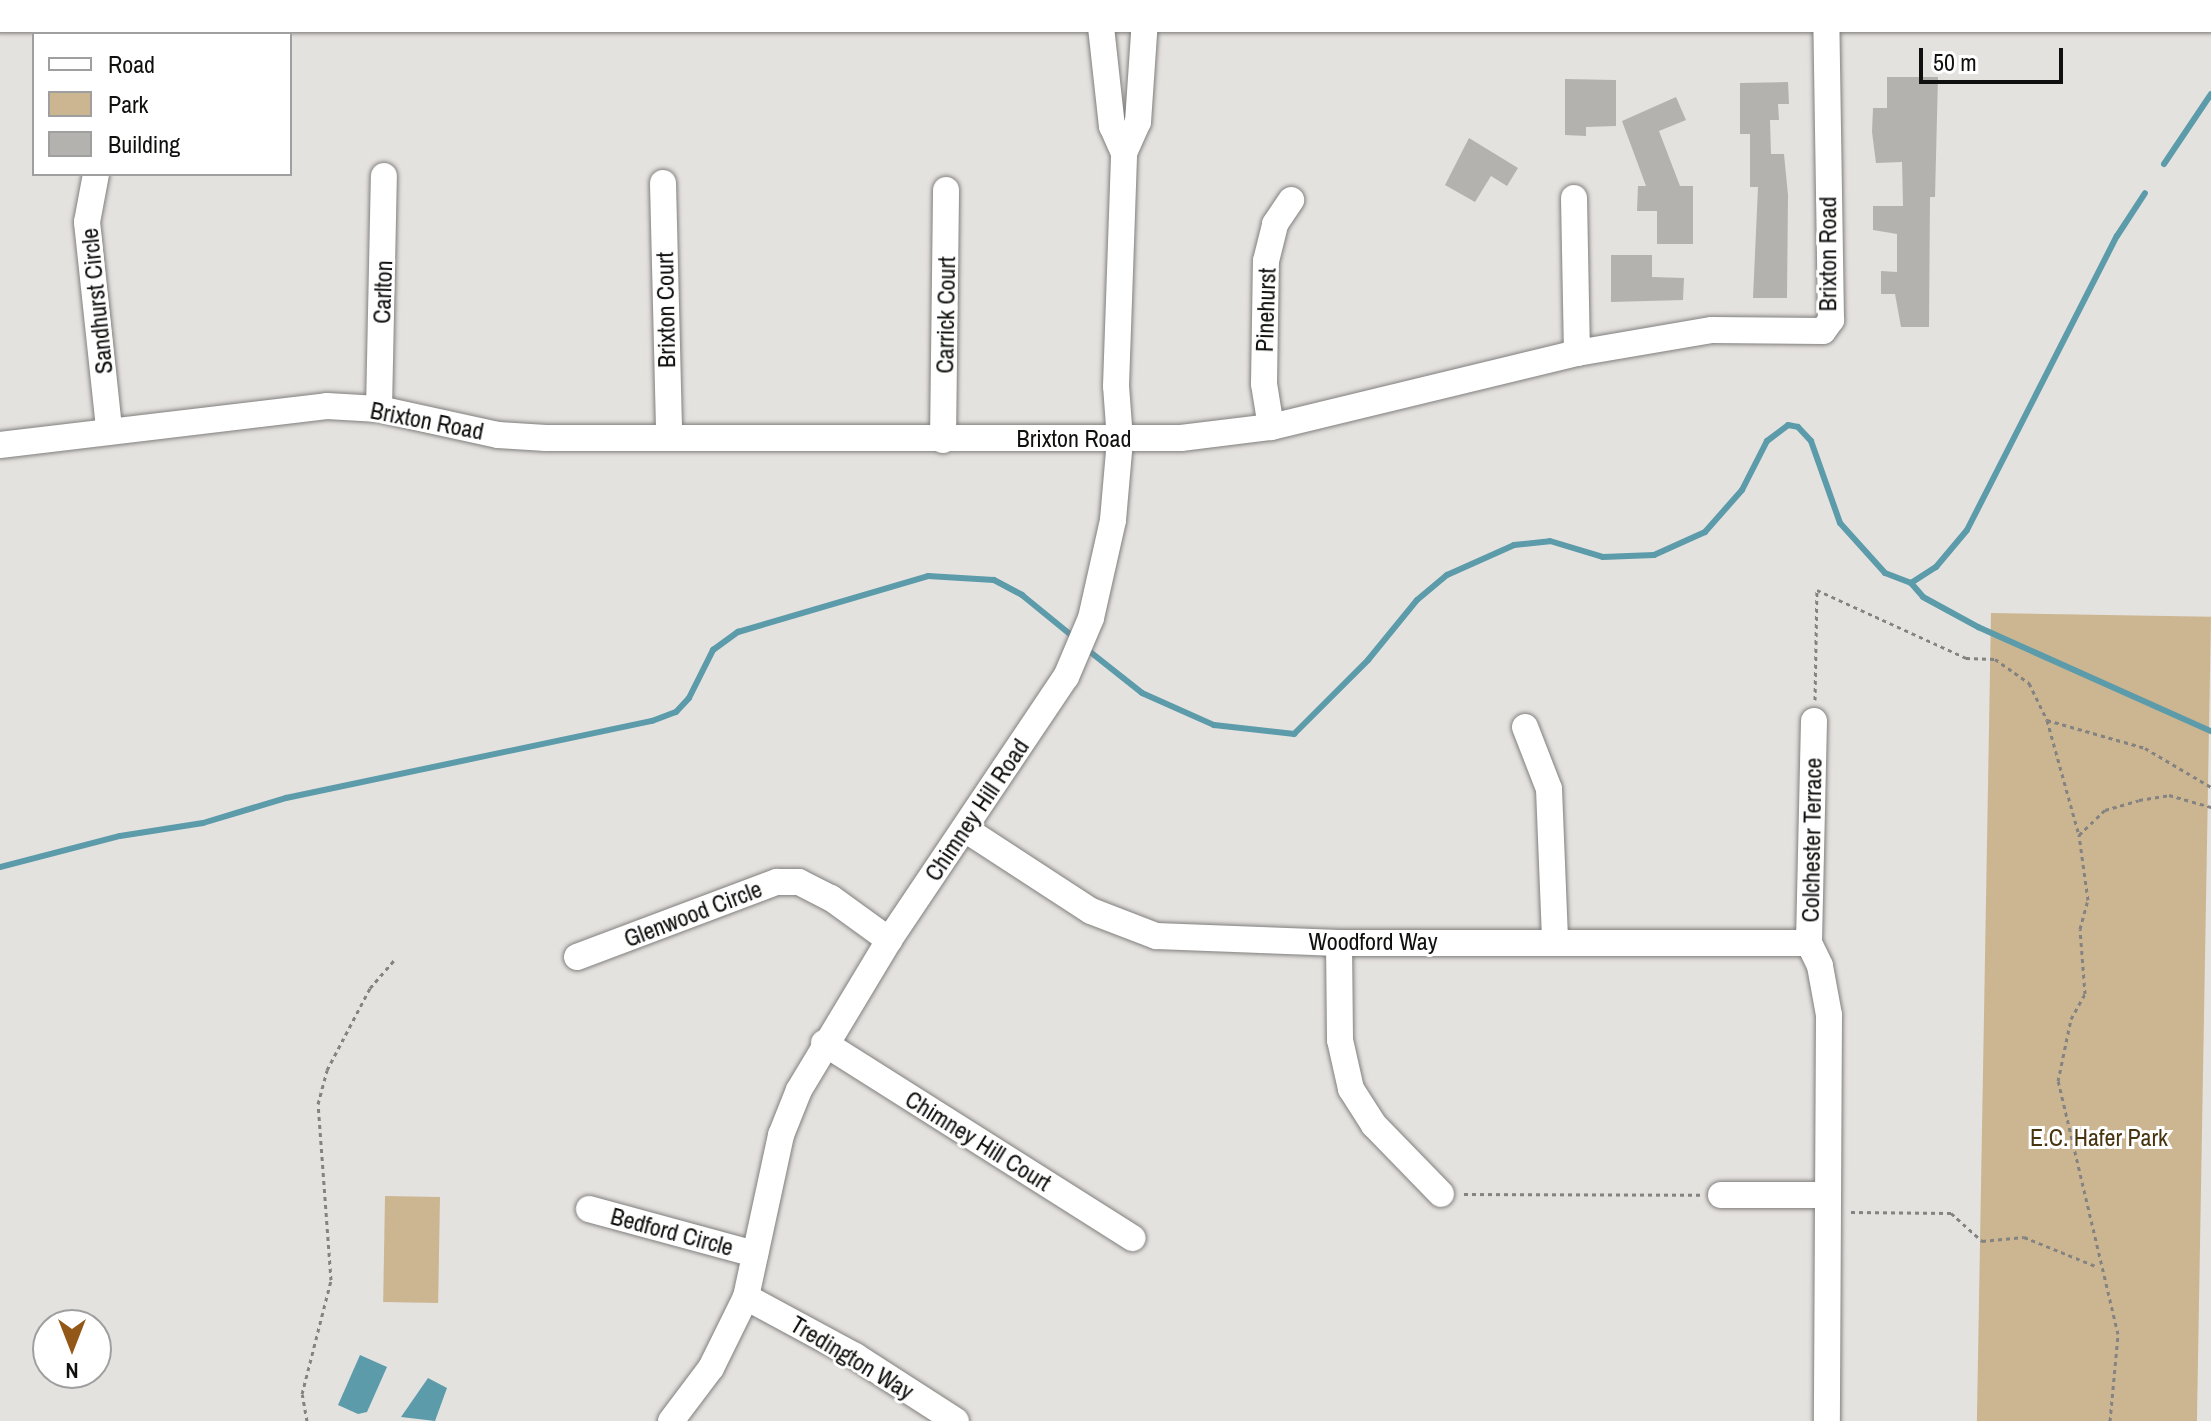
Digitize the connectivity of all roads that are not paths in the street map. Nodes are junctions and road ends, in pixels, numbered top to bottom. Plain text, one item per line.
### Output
1 (356, 7) edge
2 (1698, 7) edge
3 (628, 8) edge
4 (795, 9) edge
5 (2206, 10) edge
6 (0, 15) edge
7 (1826, 15) junction
8 (1100, 18) junction
9 (1145, 18) junction
10 (1124, 153) junction
11 (96, 176) edge
12 (384, 176) dead end
13 (663, 183) dead end
14 (946, 190) dead end
15 (1574, 198) dead end
16 (1291, 200) dead end
17 (1577, 353) junction
18 (379, 409) junction
19 (1271, 427) junction
20 (109, 429) junction
21 (669, 437) junction
22 (943, 440) junction
23 (1120, 440) junction
24 (0, 445) edge
25 (1814, 721) road end
26 (1525, 727) dead end
27 (965, 829) junction
28 (889, 940) junction
29 (1555, 941) junction
30 (1339, 943) junction
31 (1809, 943) junction
32 (577, 957) dead end
33 (824, 1043) junction
34 (1441, 1194) road end
35 (1721, 1195) road end
36 (1827, 1203) junction
37 (589, 1209) dead end
38 (1133, 1238) dead end
39 (755, 1254) junction
40 (746, 1297) junction
41 (671, 1421) edge
42 (956, 1421) edge
43 (1827, 1421) edge

1 - 3 main road
1 - 6 main road
2 - 7 main road
2 - 9 main road
3 - 4 main road
4 - 8 main road
5 - 7 main road
7 - 17 street, Brixton Road
8 - 9 main road
8 - 10 street
9 - 10 street
10 - 23 street, Chimney Hill Road
11 - 20 street, Sandhurst Circle
12 - 18 street, Carlton
13 - 21 street, Brixton Court
14 - 22 street, Carrick Court
15 - 17 street
16 - 19 street, Pinehurst
17 - 19 street, Brixton Road
18 - 20 street, Brixton Road
18 - 21 street, Brixton Road
19 - 23 street, Brixton Road
20 - 24 street, Brixton Road
21 - 22 street, Brixton Road
22 - 23 street, Brixton Road
23 - 27 street, Chimney Hill Road
25 - 31 street, Colchester Terrace
26 - 29 street
27 - 28 street, Chimney Hill Road
27 - 30 street, Woodford Way
28 - 32 street, Glenwood Circle
28 - 33 street, Chimney Hill Road
29 - 30 street, Woodford Way
29 - 31 street, Woodford Way
30 - 34 street
31 - 36 street, Colchester Terrace
33 - 38 street, Chimney Hill Court
33 - 39 street, Chimney Hill Road
35 - 36 street
36 - 43 street, Colchester Terrace
37 - 39 street, Bedford Circle
39 - 40 street, Chimney Hill Road
40 - 41 street, Chimney Hill Road
40 - 42 street, Tredington Way

